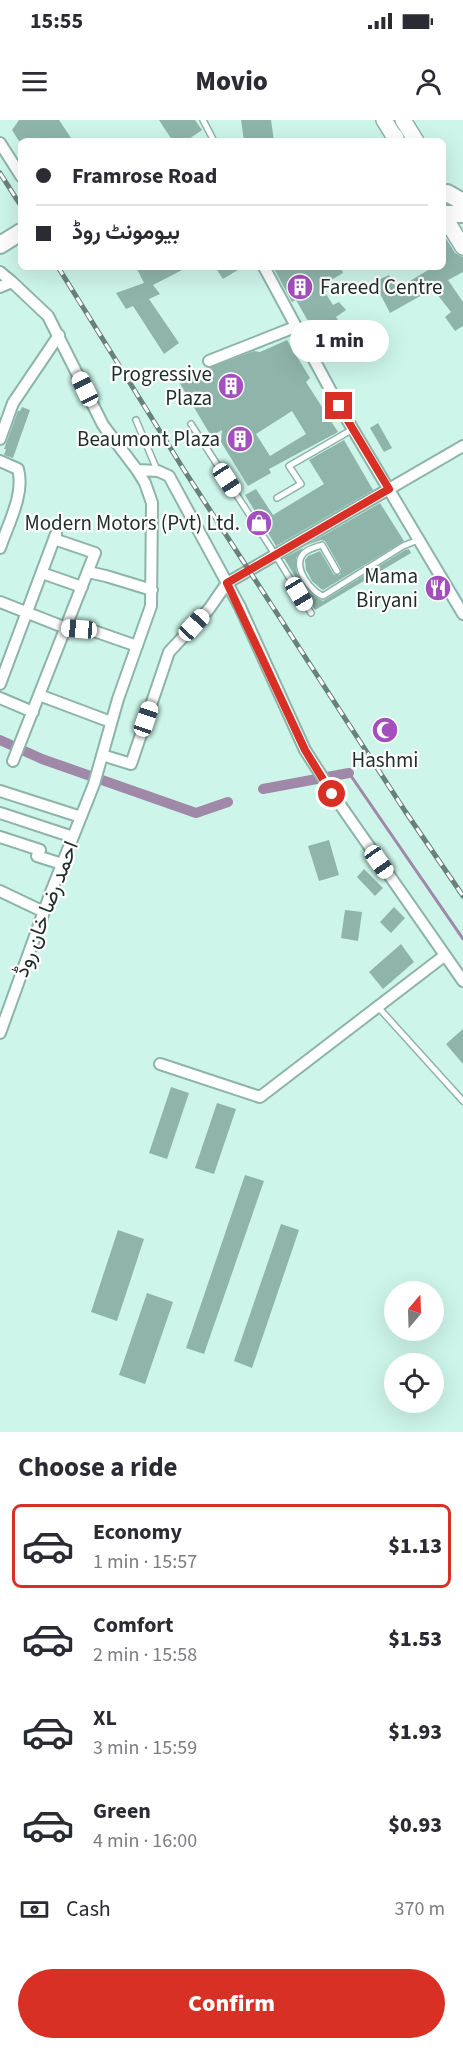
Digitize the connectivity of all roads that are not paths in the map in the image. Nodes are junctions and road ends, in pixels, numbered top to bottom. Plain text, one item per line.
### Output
1 (203, 120) edge
2 (384, 120) edge
3 (404, 120) edge
4 (212, 138) edge
5 (394, 138) edge
6 (414, 138) edge
7 (0, 143) edge
8 (18, 171) edge
9 (452, 209) edge
10 (18, 234) edge
11 (0, 245) edge
12 (463, 247) edge
13 (266, 270) edge
14 (0, 272) edge
15 (12, 282) junction
16 (0, 287) edge
17 (295, 327) junction
18 (59, 335) junction
19 (208, 361) dead end
20 (136, 420) dead end
21 (191, 424) dead end
22 (353, 429) junction
23 (0, 439) edge
24 (463, 446) edge
25 (0, 461) edge
26 (137, 470) junction
27 (158, 471) junction
28 (389, 489) junction
29 (277, 498) dead end
30 (419, 540) junction
31 (0, 548) edge
32 (276, 556) junction
33 (337, 571) dead end
34 (88, 572) junction
35 (42, 573) junction
36 (227, 583) junction
37 (82, 587) junction
38 (152, 590) junction
39 (0, 602) edge
40 (27, 613) junction
41 (311, 613) dead end
42 (463, 614) edge
43 (66, 628) junction
44 (137, 646) junction
45 (0, 684) edge
46 (39, 695) junction
47 (0, 699) edge
48 (33, 712) junction
49 (111, 722) junction
50 (102, 755) junction
51 (13, 761) dead end
52 (0, 791) edge
53 (0, 813) edge
54 (81, 817) junction
55 (0, 837) edge
56 (73, 837) junction
57 (62, 864) junction
58 (0, 891) edge
59 (44, 912) junction
60 (444, 956) junction
61 (463, 981) edge
62 (378, 1006) junction
63 (0, 1033) edge
64 (160, 1064) dead end
65 (463, 1101) edge

1 - 4 lane
2 - 5 main road
3 - 6 main road
7 - 8 street
9 - 12 main road
10 - 11 highway
13 - 17 street
14 - 15 street, احمد رضا خان روڈ
15 - 16 street
15 - 18 street, احمد رضا خان روڈ
17 - 19 street
17 - 22 street
18 - 23 street
18 - 26 street, احمد رضا خان روڈ
20 - 27 lane
21 - 32 lane
22 - 28 street
22 - 29 lane
24 - 28 street
25 - 31 street
26 - 27 street
26 - 38 street, احمد رضا خان روڈ
27 - 36 street
28 - 30 street
28 - 32 street
30 - 33 lane
30 - 42 street
32 - 36 street
32 - 41 lane
34 - 35 street
34 - 37 street
34 - 38 street
35 - 37 street
35 - 40 street
36 - 50 street
36 - 60 street
37 - 43 street
38 - 44 street, احمد رضا خان روڈ
39 - 40 street
40 - 43 street
40 - 45 street
43 - 44 street
43 - 46 street
44 - 49 street, احمد رضا خان روڈ
46 - 48 street
46 - 49 street
47 - 48 street
48 - 51 street
49 - 50 street, احمد رضا خان روڈ
50 - 54 street, احمد رضا خان روڈ
52 - 54 street
53 - 56 street
54 - 56 street, احمد رضا خان روڈ
55 - 57 street
56 - 57 street, احمد رضا خان روڈ
57 - 59 street, احمد رضا خان روڈ
58 - 59 street
59 - 63 street, احمد رضا خان روڈ
60 - 61 street
60 - 62 street
62 - 64 street
62 - 65 lane

